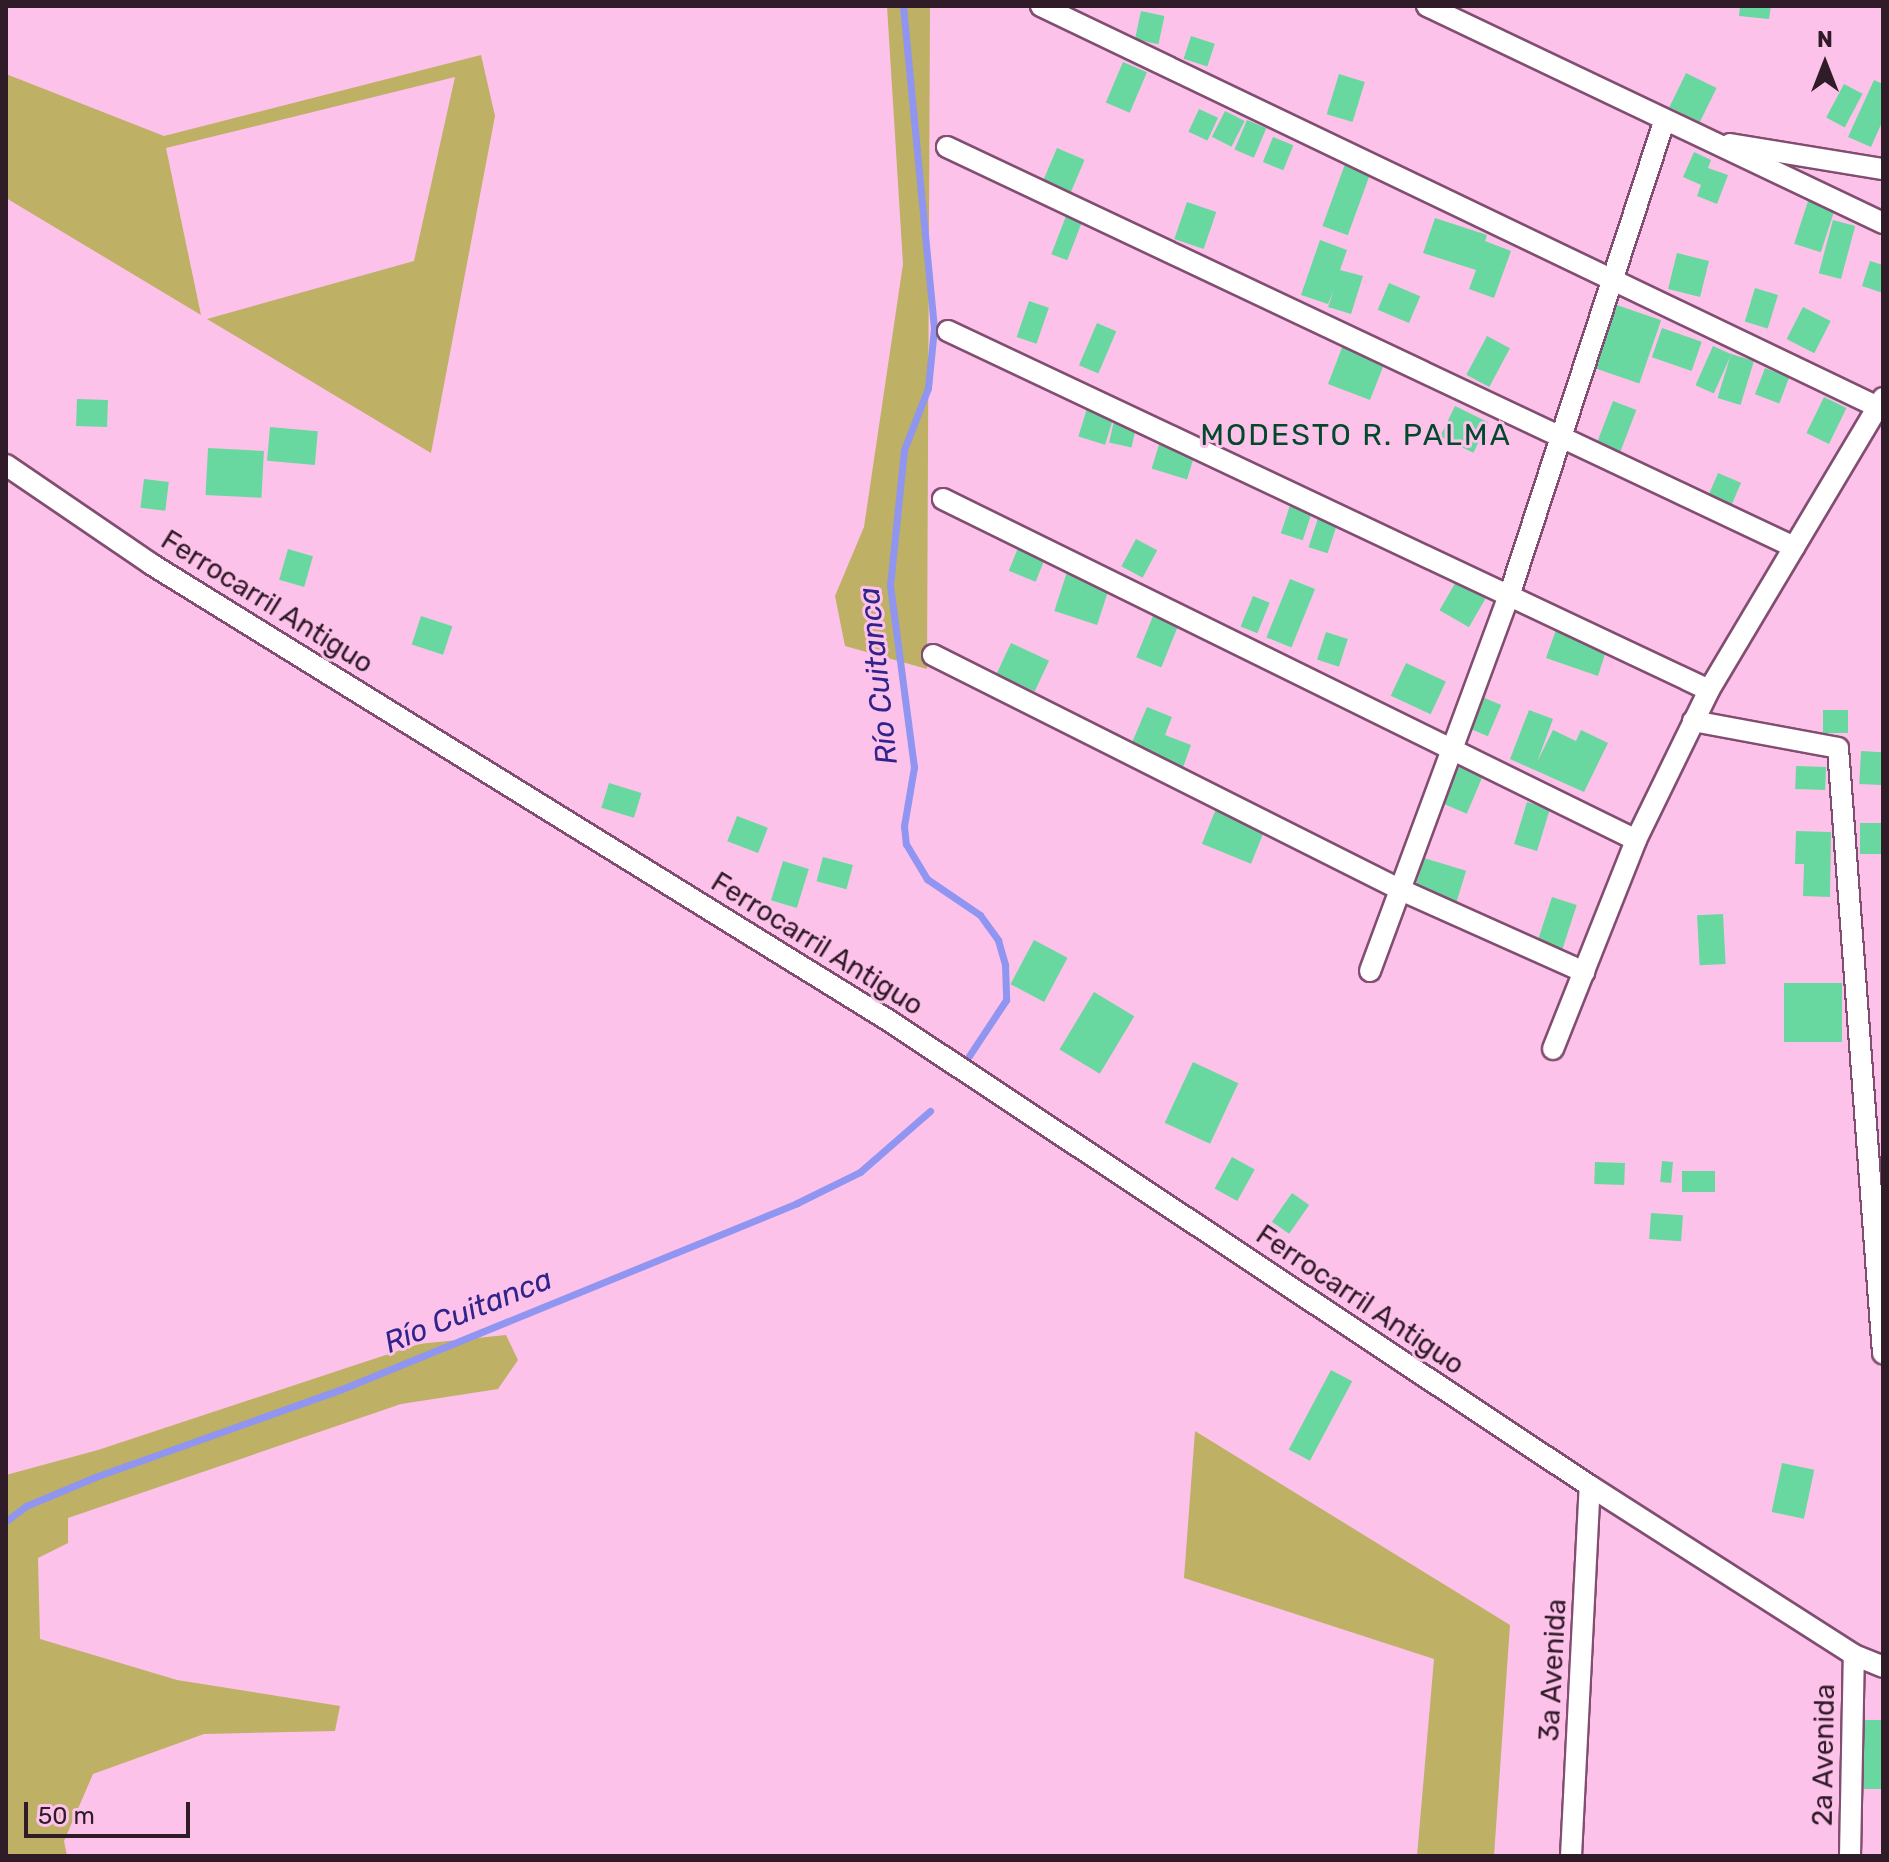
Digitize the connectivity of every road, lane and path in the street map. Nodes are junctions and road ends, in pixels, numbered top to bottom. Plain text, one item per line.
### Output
1 (1041, 6) edge
2 (1427, 6) edge
3 (1664, 122) junction
4 (1706, 141) junction
5 (947, 147) dead end
6 (1883, 169) edge
7 (1883, 223) edge
8 (1614, 280) junction
9 (948, 331) dead end
10 (1880, 403) edge
11 (1564, 435) junction
12 (6, 465) edge
13 (943, 499) dead end
14 (1794, 547) junction
15 (1510, 593) junction
16 (933, 655) dead end
17 (1709, 690) junction
18 (1693, 721) junction
19 (1454, 750) junction
20 (1636, 840) junction
21 (1401, 890) junction
22 (1370, 971) dead end
23 (1584, 972) junction
24 (1553, 1049) dead end
25 (1883, 1353) edge
26 (1590, 1486) junction
27 (1854, 1655) junction
28 (1883, 1667) edge
29 (1883, 1683) edge
30 (1571, 1856) edge
31 (1850, 1856) edge

1 - 8 street
2 - 3 street
3 - 4 street
3 - 8 street
4 - 6 street
4 - 7 street
5 - 11 street
8 - 10 street
8 - 11 street
9 - 15 street
10 - 14 street
11 - 14 street
11 - 15 street
12 - 26 street, Ferrocarril Antiguo
13 - 19 street
14 - 17 street
15 - 17 street
15 - 19 street
16 - 21 street
17 - 18 street
18 - 20 street
18 - 25 street
19 - 20 street
19 - 21 street
20 - 23 street
21 - 22 street
21 - 23 street
23 - 24 street
26 - 27 street, Ferrocarril Antiguo
26 - 30 street, 3a Avenida
27 - 28 street
27 - 29 street
27 - 31 street, 2a Avenida

